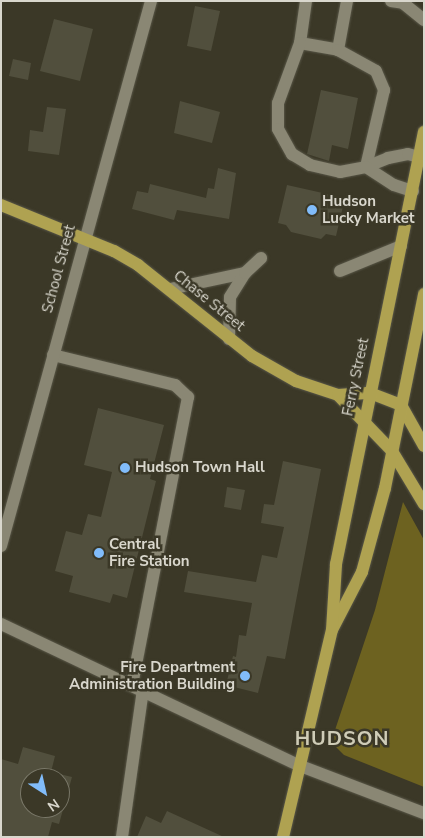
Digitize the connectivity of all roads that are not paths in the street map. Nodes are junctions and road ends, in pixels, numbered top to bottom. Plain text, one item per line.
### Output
1 (151, 1) edge
2 (306, 1) edge
3 (347, 1) edge
4 (401, 2) edge
5 (424, 20) edge
6 (300, 43) junction
7 (338, 50) junction
8 (424, 132) edge
9 (419, 157) junction
10 (366, 167) junction
11 (413, 191) junction
12 (1, 205) edge
13 (84, 239) junction
14 (401, 246) junction
15 (261, 258) dead end
16 (340, 271) dead end
17 (245, 273) junction
18 (170, 289) junction
19 (423, 300) edge
20 (229, 339) junction
21 (53, 355) junction
22 (370, 393) junction
23 (338, 394) junction
24 (401, 405) junction
25 (364, 422) junction
26 (424, 446) edge
27 (392, 451) junction
28 (424, 504) edge
29 (1, 546) edge
30 (1, 624) edge
31 (332, 630) junction
32 (138, 688) junction
33 (298, 765) junction
34 (424, 813) edge
35 (122, 837) edge
36 (283, 837) edge

1 - 13 street, School Street
2 - 6 street
3 - 7 street
4 - 5 street
6 - 7 street
6 - 10 street
7 - 10 street
8 - 9 main road, Ferry Street
9 - 10 street
9 - 11 main road, Ferry Street
10 - 11 street
11 - 14 main road, Ferry Street
12 - 13 main road, Chase Street
13 - 18 main road, Chase Street
13 - 21 street, School Street
14 - 16 street
14 - 22 main road, Ferry Street
15 - 17 street
17 - 18 street
17 - 20 street
18 - 20 main road, Chase Street
19 - 24 main road, Ferry Street
20 - 23 main road, Chase Street
21 - 29 street, School Street
21 - 32 street
22 - 23 main road, Chase Street
22 - 24 main road, Chase Street
22 - 25 main road, Ferry Street
23 - 25 main road
24 - 26 main road
24 - 27 main road, Ferry Street
25 - 27 main road
25 - 31 main road, Ferry Street
27 - 28 main road
27 - 31 main road, Ferry Street
30 - 32 street
31 - 33 main road, Ferry Street
32 - 33 street
32 - 35 street
33 - 34 street
33 - 36 main road, Ferry Street

